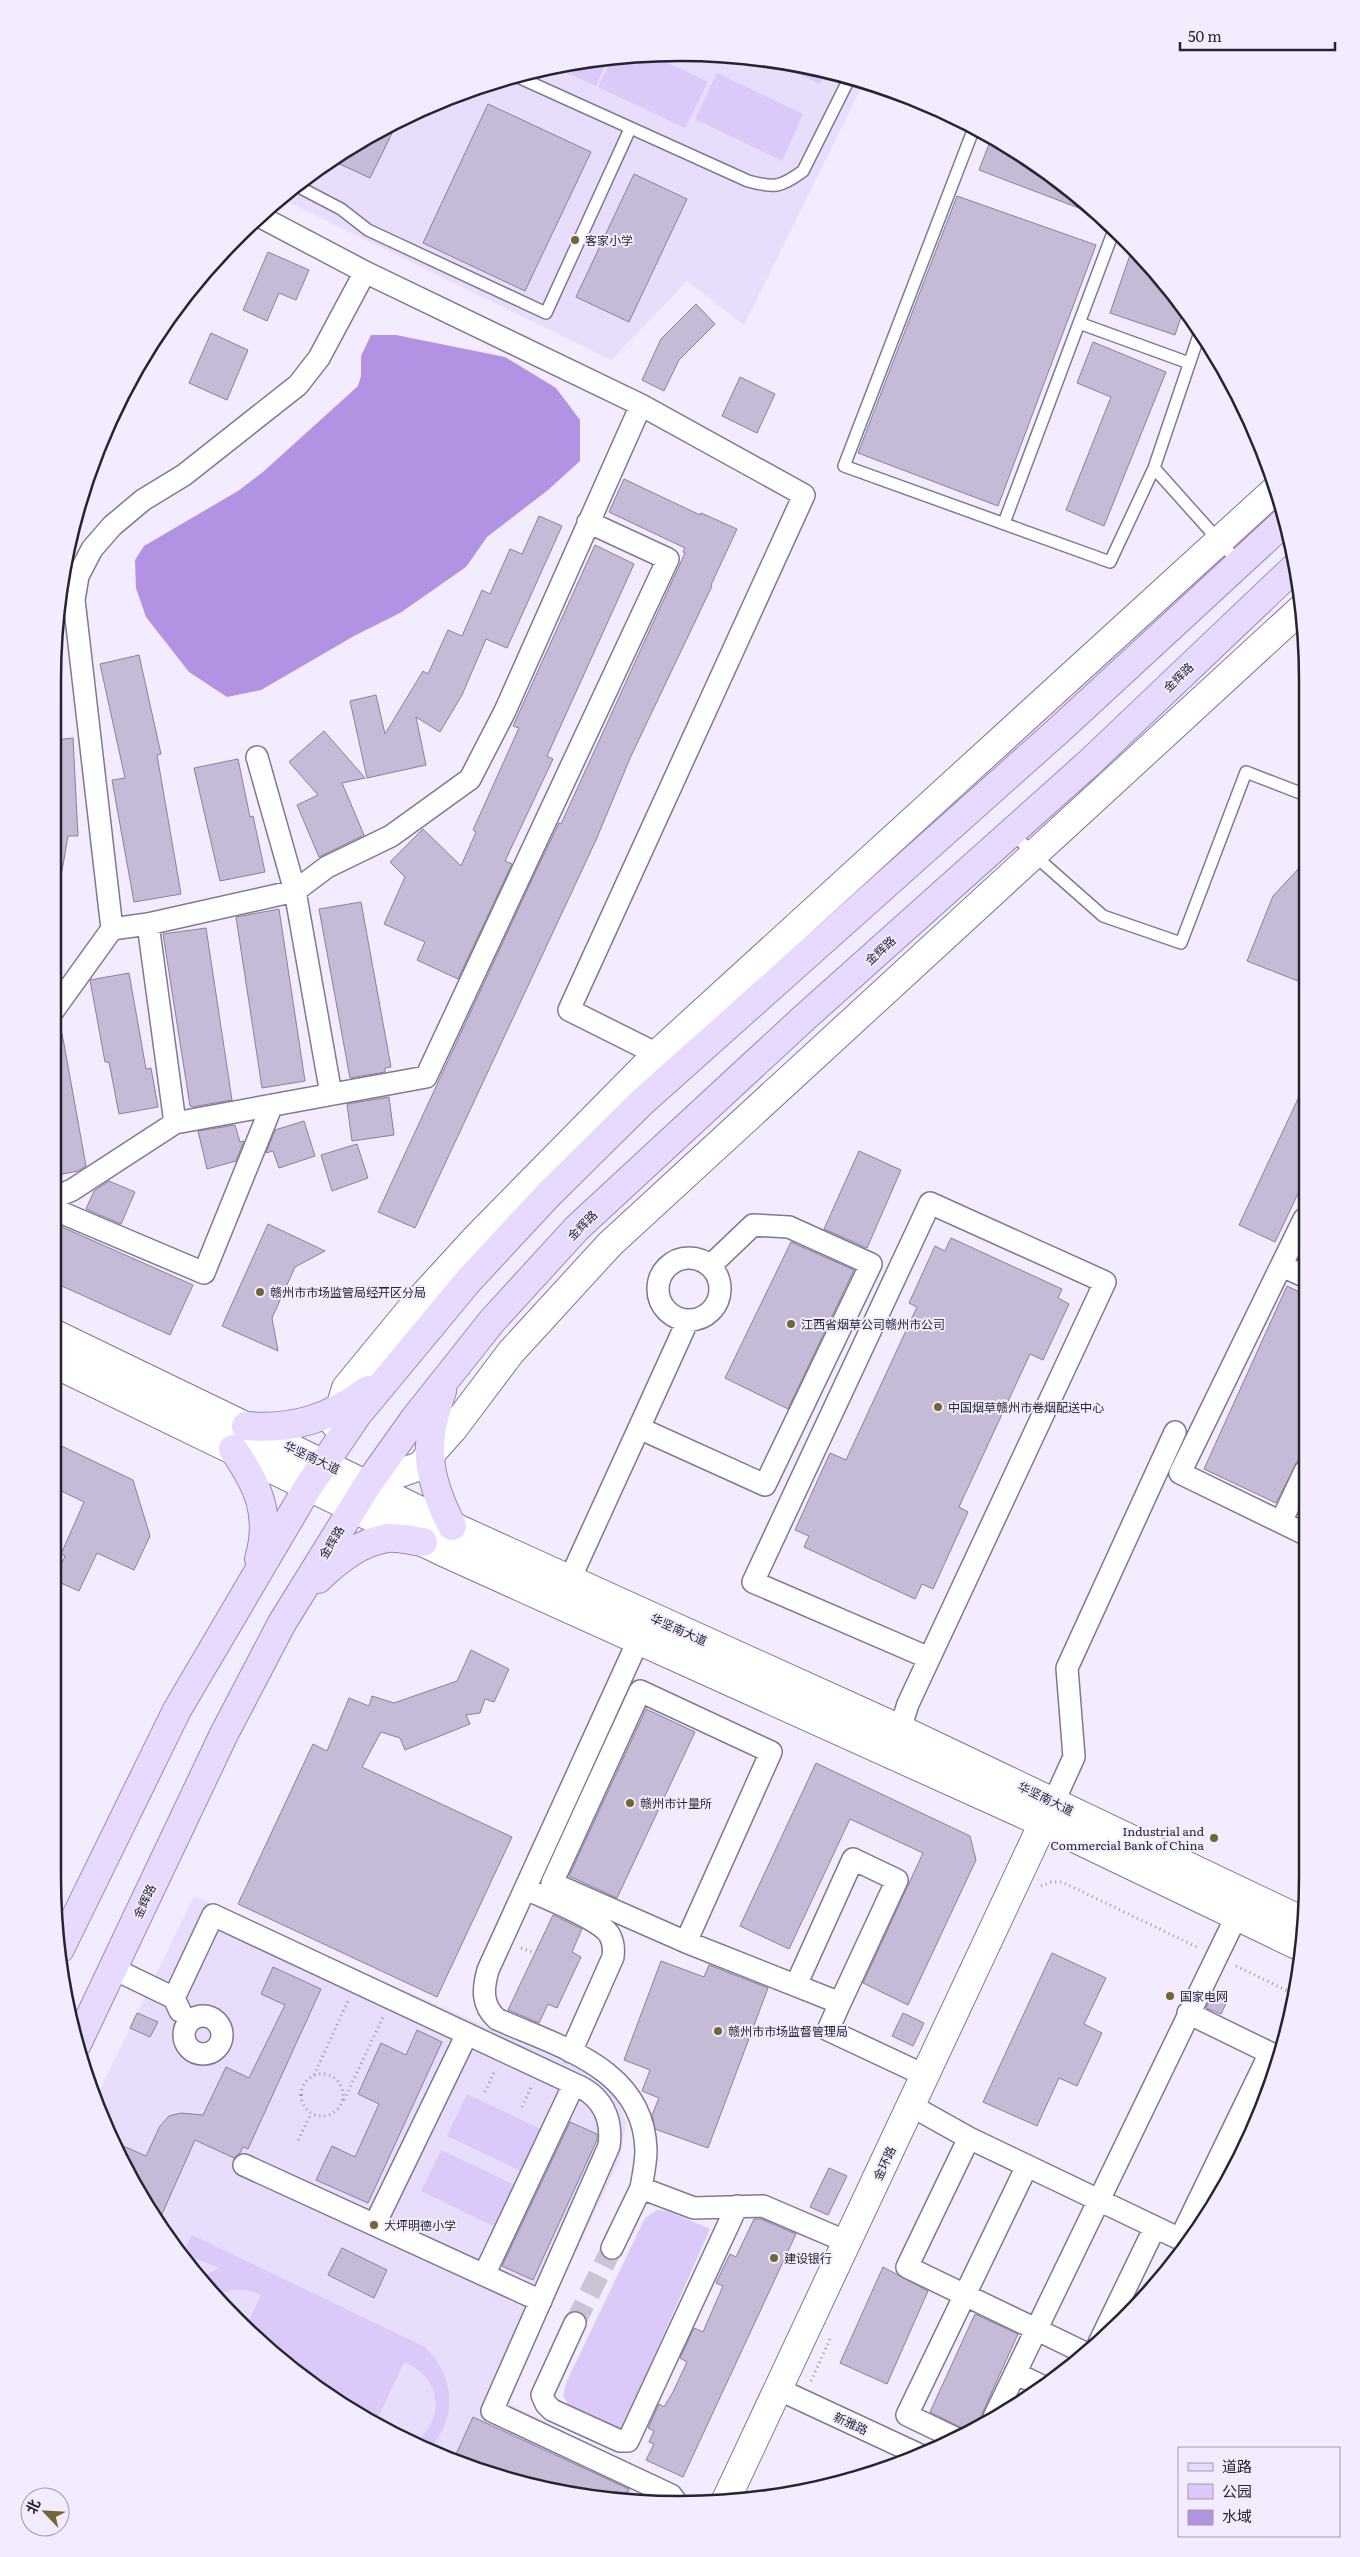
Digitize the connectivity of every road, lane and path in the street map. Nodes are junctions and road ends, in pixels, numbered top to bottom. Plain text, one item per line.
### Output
1 (526, 81) edge
2 (846, 84) edge
3 (630, 129) junction
4 (972, 134) edge
5 (303, 189) edge
6 (266, 220) edge
7 (1112, 236) edge
8 (365, 272) junction
9 (1079, 323) junction
10 (1197, 340) edge
11 (1189, 363) junction
12 (641, 405) junction
13 (1154, 468) junction
14 (1270, 495) edge
15 (588, 522) junction
16 (1004, 523) junction
17 (1279, 526) edge
18 (1218, 541) junction
19 (1239, 563) junction
20 (1289, 573) edge
21 (68, 597) edge
22 (1295, 615) edge
23 (257, 757) dead end
24 (1299, 792) edge
25 (1012, 832) junction
26 (1034, 855) junction
27 (295, 891) junction
28 (148, 924) junction
29 (112, 929) junction
30 (61, 1000) edge
31 (657, 1054) junction
32 (332, 1094) junction
33 (272, 1105) junction
34 (176, 1123) junction
35 (61, 1195) edge
36 (61, 1212) edge
37 (1299, 1230) edge
38 (710, 1266) junction
39 (1282, 1266) junction
40 (1299, 1274) edge
41 (688, 1320) junction
42 (61, 1337) edge
43 (61, 1366) edge
44 (392, 1370) junction
45 (448, 1377) junction
46 (338, 1410) junction
47 (639, 1428) junction
48 (1174, 1432) dead end
49 (240, 1438) junction
50 (429, 1456) junction
51 (324, 1463) junction
52 (368, 1484) junction
53 (1299, 1484) edge
54 (308, 1487) junction
55 (351, 1508) junction
56 (1281, 1522) junction
57 (452, 1526) junction
58 (1299, 1531) edge
59 (423, 1542) junction
60 (253, 1579) junction
61 (570, 1579) junction
62 (294, 1603) junction
63 (638, 1641) junction
64 (930, 1658) junction
65 (900, 1729) junction
66 (1048, 1812) junction
67 (1039, 1887) dead end
68 (526, 1889) junction
69 (1236, 1917) junction
70 (1297, 1919) edge
71 (65, 1939) edge
72 (686, 1942) junction
73 (1294, 1945) edge
74 (1216, 1956) junction
75 (112, 1968) junction
76 (357, 1983) junction
77 (796, 1985) junction
78 (1288, 1991) edge
79 (174, 1998) junction
80 (392, 1999) junction
81 (840, 2003) junction
82 (1188, 2013) junction
83 (186, 2025) dead end
84 (81, 2034) edge
85 (467, 2034) junction
86 (571, 2052) junction
87 (313, 2075) junction
88 (924, 2076) junction
89 (574, 2084) junction
90 (342, 2103) junction
91 (910, 2104) junction
92 (311, 2114) junction
93 (969, 2138) junction
94 (298, 2140) dead end
95 (244, 2164) dead end
96 (1027, 2166) junction
97 (641, 2188) junction
98 (1099, 2200) junction
99 (736, 2206) junction
100 (375, 2224) junction
101 (1155, 2227) junction
102 (847, 2242) junction
103 (612, 2248) tunnel mouth
104 (484, 2275) junction
105 (965, 2295) junction
106 (541, 2301) junction
107 (575, 2322) tunnel mouth
108 (1108, 2324) edge
109 (1036, 2329) junction
110 (831, 2337) dead end
111 (1079, 2350) edge
112 (1015, 2373) junction
113 (1036, 2383) edge
114 (810, 2386) dead end
115 (780, 2390) junction
116 (999, 2407) edge
117 (948, 2435) edge
118 (911, 2451) edge
119 (730, 2493) edge
120 (671, 2496) edge

1 - 3 lane
2 - 3 lane
3 - 5 lane
4 - 16 lane
6 - 8 street
7 - 9 lane
8 - 12 street
8 - 21 street
9 - 11 lane
9 - 16 lane
10 - 11 lane
11 - 13 lane
12 - 15 street
12 - 31 street
13 - 16 lane
13 - 18 lane
14 - 18 street
15 - 27 street
15 - 32 street
17 - 19 main road
18 - 19 lane
18 - 31 street
19 - 44 main road
20 - 25 main road, 金辉路
21 - 29 street
22 - 26 street
23 - 27 street
24 - 26 lane
25 - 26 lane
25 - 45 main road, 金辉路
26 - 50 street
27 - 28 street
27 - 32 street
28 - 29 street
28 - 34 street
29 - 30 street
31 - 46 street
32 - 33 street
33 - 34 street
33 - 36 street
34 - 35 street
37 - 39 street
38 - 41 street
38 - 41 street
38 - 47 street
39 - 40 street
39 - 56 street
41 - 47 street
42 - 49 street, 华坚南大道
43 - 49 street, 华坚南大道
44 - 46 main road
44 - 51 main road
45 - 50 main road
45 - 52 main road, 金辉路
46 - 49 main road
46 - 51 street
47 - 61 street
48 - 66 street
49 - 51 street, 华坚南大道
49 - 54 street, 华坚南大道
49 - 60 main road
50 - 52 street
50 - 57 main road
51 - 52 street, 华坚南大道
51 - 54 main road
52 - 55 main road, 金辉路
52 - 57 street, 华坚南大道
53 - 56 street
54 - 55 street, 华坚南大道
54 - 60 main road
55 - 59 street, 华坚南大道
55 - 62 main road, 金辉路
56 - 58 street
57 - 61 street, 华坚南大道
59 - 62 main road
59 - 63 street, 华坚南大道
60 - 71 main road
61 - 65 street, 华坚南大道
62 - 75 main road, 金辉路
63 - 66 street, 华坚南大道
63 - 68 street
64 - 64 street
64 - 65 street
65 - 66 street, 华坚南大道
66 - 69 street, 华坚南大道
66 - 70 street, 华坚南大道
66 - 88 street, 金环路
67 - 74 path
68 - 86 street
68 - 86 street
69 - 73 street, 华坚南大道
69 - 74 street
72 - 72 street
72 - 77 street
74 - 78 path
74 - 82 street
75 - 79 street
75 - 84 main road, 金辉路
76 - 79 street
76 - 80 street
76 - 87 path
77 - 81 street
77 - 81 street
79 - 83 street
80 - 85 street
80 - 90 path
81 - 88 street
82 - 98 street
82 - 101 street
85 - 89 street
85 - 100 street
86 - 97 street
87 - 90 path
87 - 92 path
88 - 91 street, 金环路
89 - 104 street
89 - 106 street
90 - 92 path
91 - 93 street
91 - 102 street, 金环路
92 - 94 path
93 - 96 street
93 - 105 street
95 - 100 street
96 - 98 street
96 - 105 street
97 - 99 street
97 - 103 street
98 - 101 street
98 - 109 street
99 - 102 street
99 - 107 street
100 - 104 street
101 - 108 street
102 - 115 street, 金环路
104 - 106 street
105 - 109 street
105 - 117 street
106 - 120 street
109 - 111 street
109 - 112 street
110 - 114 path
112 - 113 street
112 - 116 street
115 - 118 street, 新雅路
115 - 119 street, 金环路

